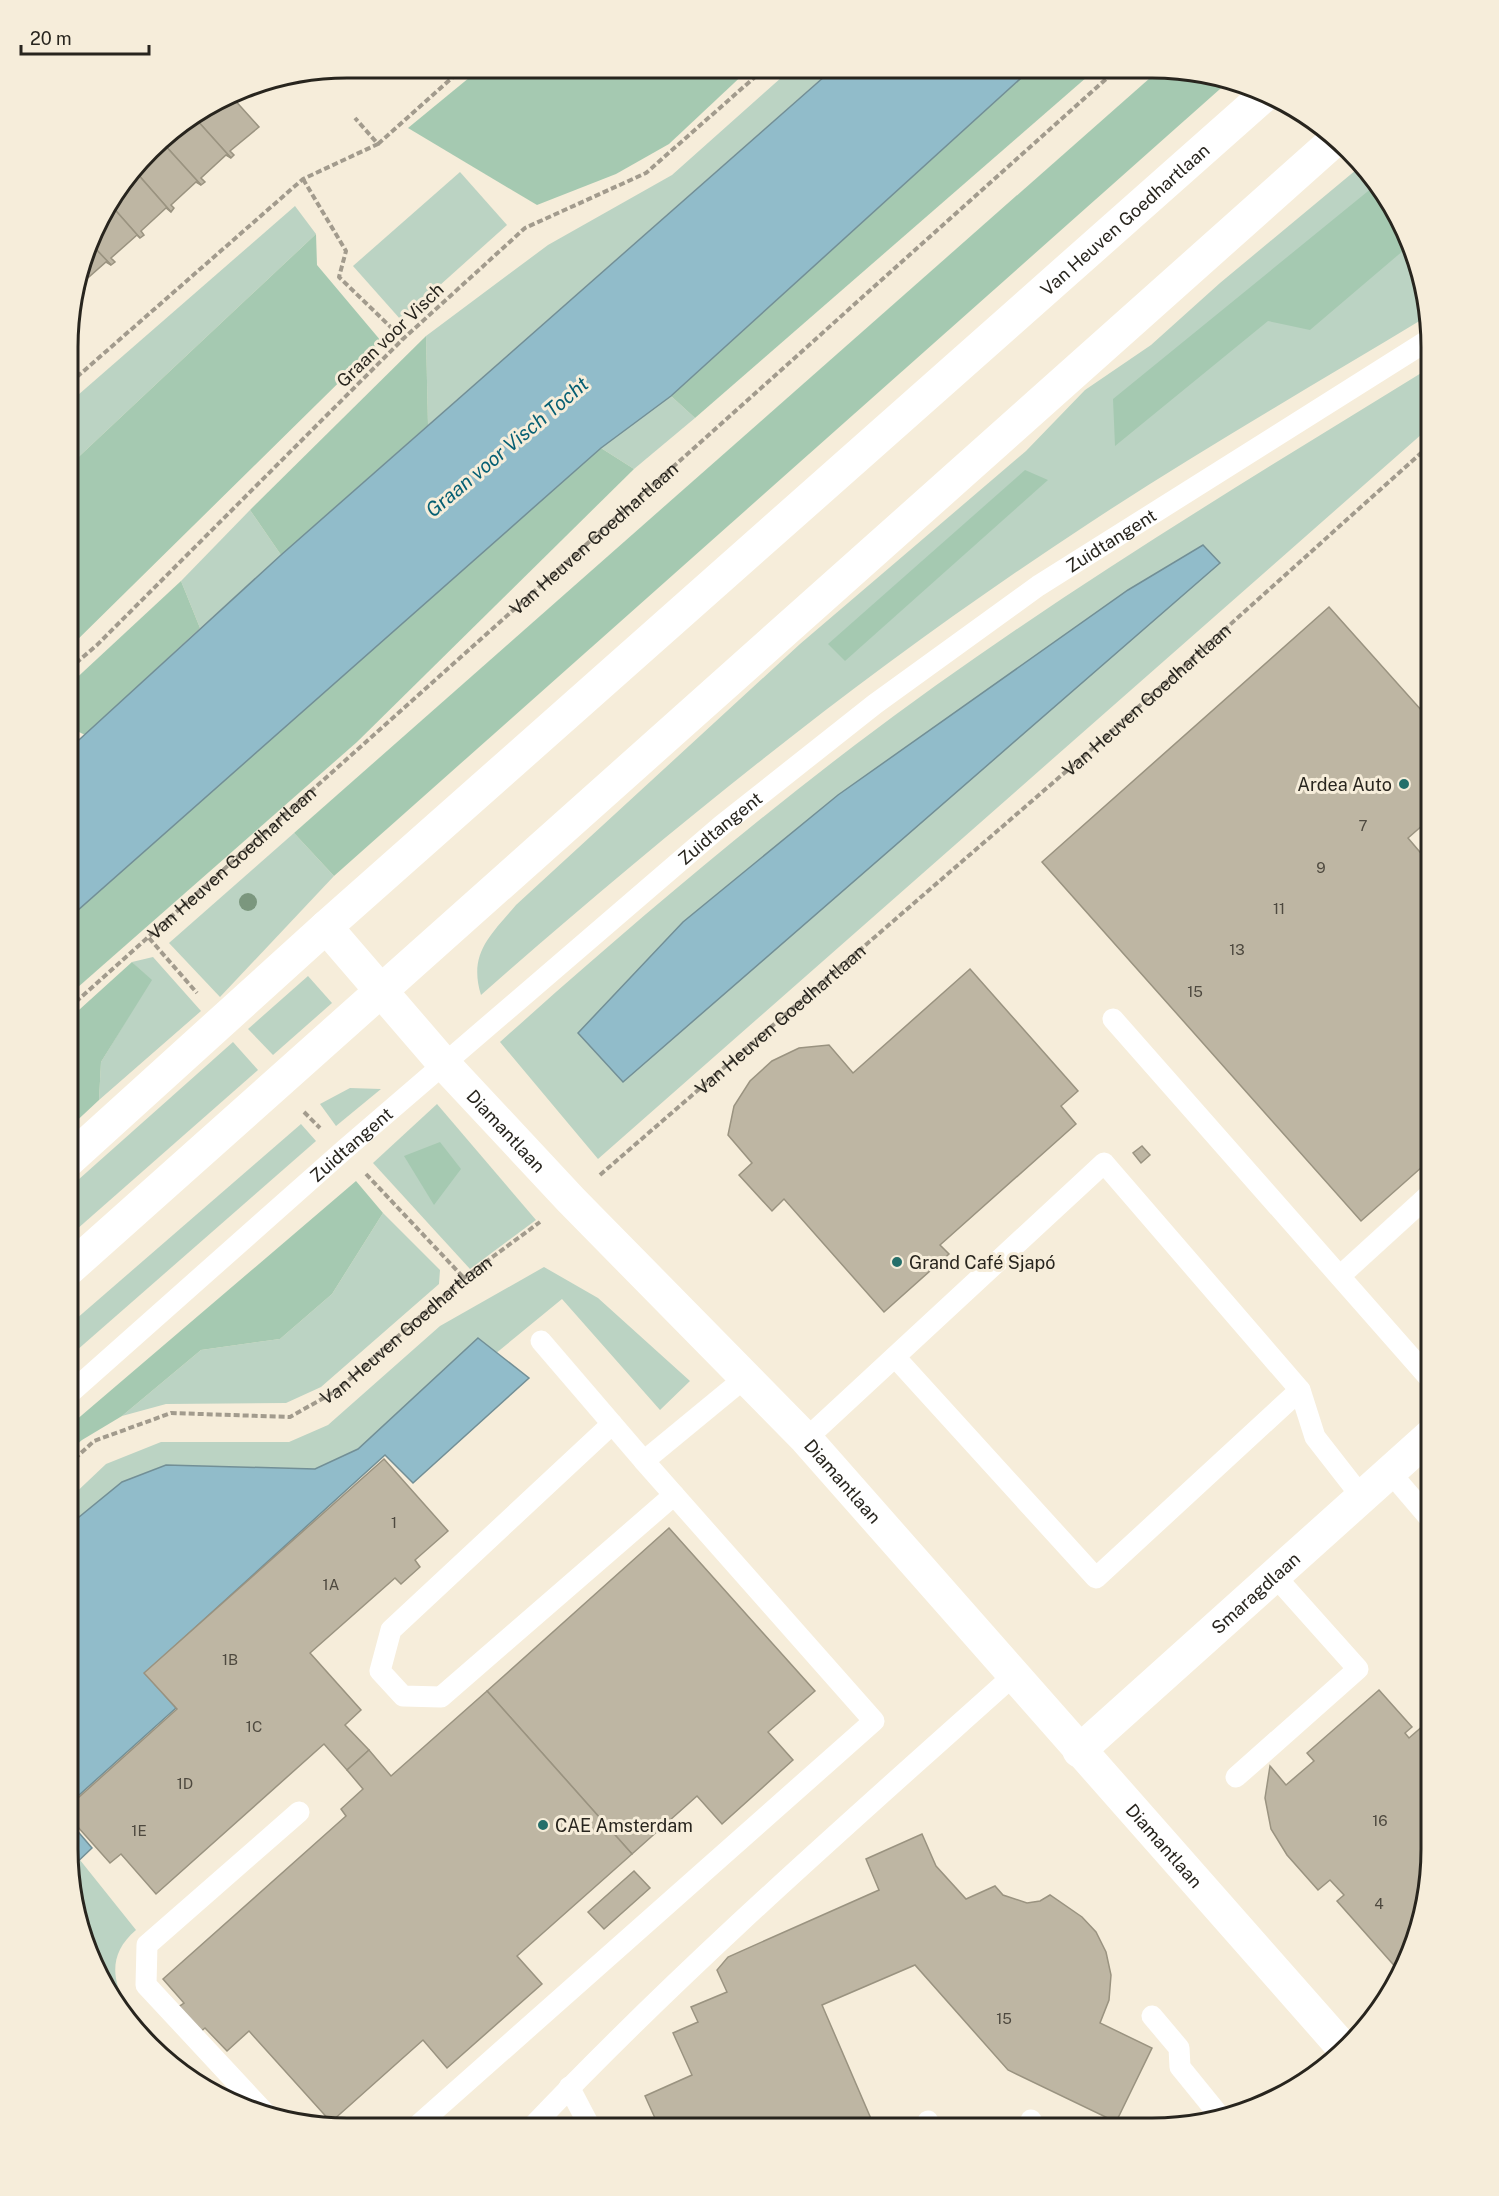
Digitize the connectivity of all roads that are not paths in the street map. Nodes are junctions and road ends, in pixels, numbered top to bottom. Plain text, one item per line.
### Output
1 (1259, 100) edge
2 (1330, 145) edge
3 (1421, 345) edge
4 (326, 927) junction
5 (379, 990) junction
6 (1113, 1019) dead end
7 (444, 1064) junction
8 (78, 1152) edge
9 (1421, 1202) edge
10 (78, 1261) edge
11 (1340, 1276) junction
12 (541, 1341) dead end
13 (895, 1357) junction
14 (1421, 1369) edge
15 (746, 1377) junction
16 (78, 1386) edge
17 (1300, 1389) junction
18 (612, 1424) junction
19 (806, 1439) junction
20 (1421, 1444) edge
21 (644, 1461) junction
22 (1389, 1471) junction
23 (674, 1495) junction
24 (1361, 1496) junction
25 (1421, 1508) edge
26 (1274, 1575) junction
27 (1014, 1676) junction
28 (1080, 1751) junction
29 (1236, 1777) dead end
30 (299, 1812) dead end
31 (1152, 2016) dead end
32 (1338, 2043) edge
33 (569, 2087) junction
34 (255, 2102) edge
35 (1215, 2111) edge
36 (426, 2118) edge
37 (540, 2118) edge
38 (585, 2118) edge

1 - 4 main road, Van Heuven Goedhartlaan
2 - 5 main road
3 - 7 lane, Zuidtangent
4 - 5 main road, Diamantlaan
4 - 8 main road, Van Heuven Goedhartlaan
5 - 7 main road, Diamantlaan
5 - 10 main road
6 - 11 lane
7 - 15 main road, Diamantlaan
7 - 16 lane, Zuidtangent
9 - 11 lane
11 - 14 lane
12 - 18 lane
13 - 17 lane
13 - 17 lane
13 - 19 lane
15 - 19 main road, Diamantlaan
15 - 21 lane
17 - 24 lane
18 - 21 lane
18 - 23 lane
19 - 27 main road, Diamantlaan
20 - 22 main road, Smaragdlaan
21 - 23 lane
22 - 24 main road, Smaragdlaan
22 - 25 lane
23 - 36 lane
24 - 26 main road, Smaragdlaan
26 - 28 main road, Smaragdlaan
26 - 29 lane
27 - 28 main road, Diamantlaan
27 - 33 lane
28 - 32 main road, Diamantlaan
30 - 34 lane
31 - 35 lane
33 - 37 lane
33 - 38 lane

